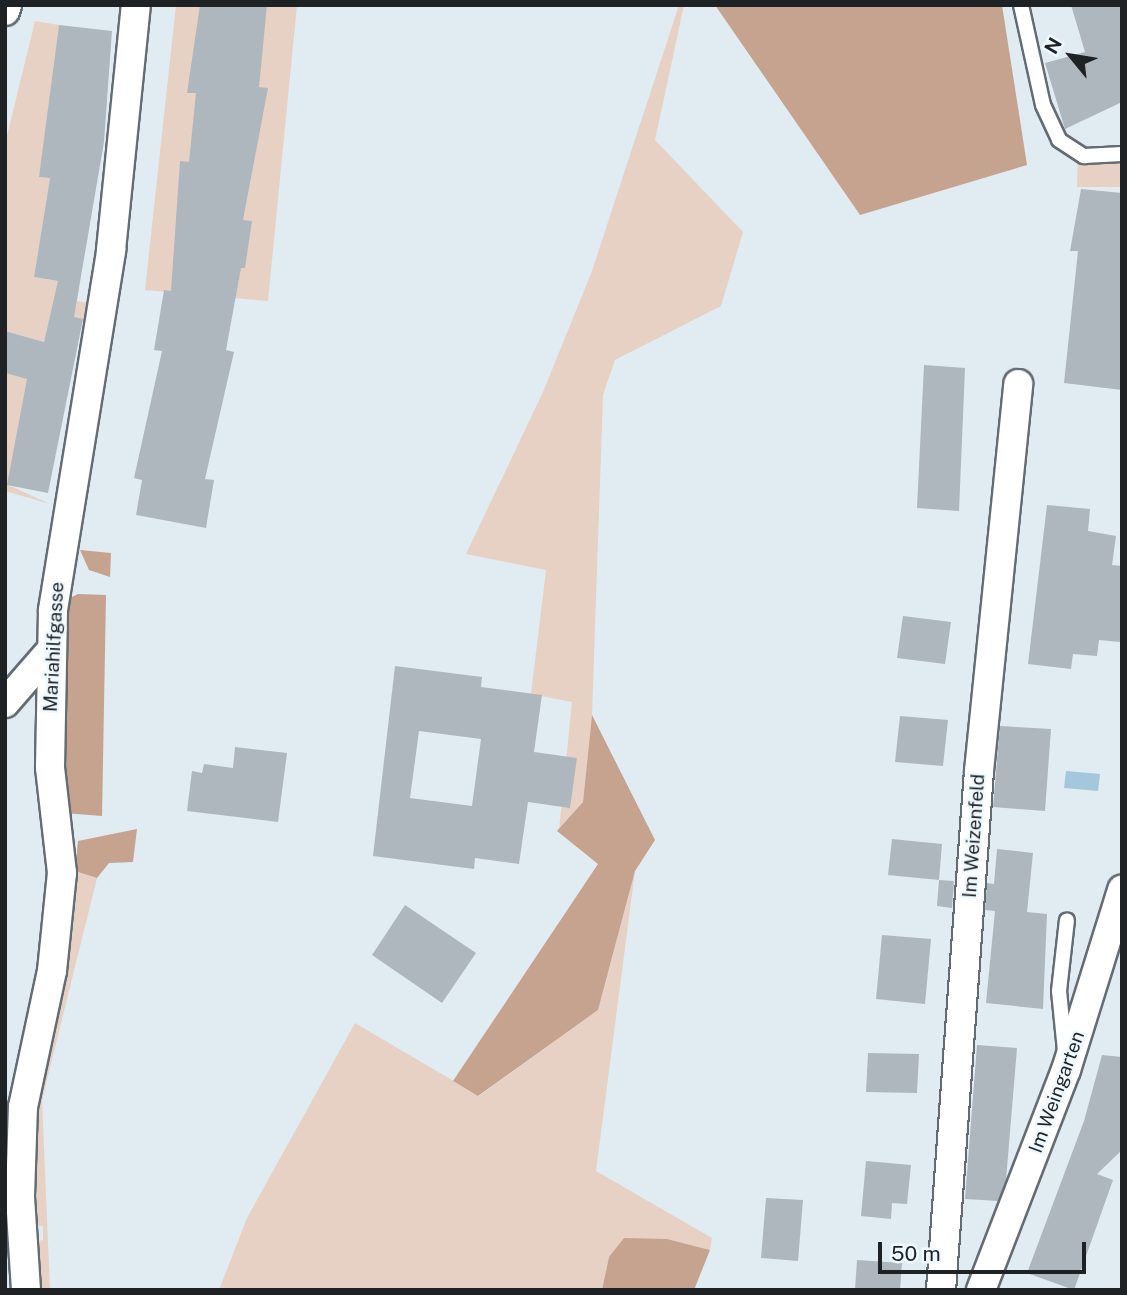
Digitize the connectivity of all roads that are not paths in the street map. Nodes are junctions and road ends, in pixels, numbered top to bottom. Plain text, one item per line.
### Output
1 (7, 5) edge
2 (136, 5) edge
3 (1021, 5) edge
4 (5, 11) edge
5 (1122, 154) edge
6 (1018, 384) dead end
7 (51, 650) junction
8 (5, 703) edge
9 (1122, 890) edge
10 (1067, 920) dead end
11 (1066, 1070) junction
12 (26, 1290) edge
13 (941, 1290) edge
14 (981, 1290) edge

1 - 4 street
2 - 7 street, Mariahilfgasse
3 - 5 lane
6 - 13 street, Im Weizenfeld
7 - 8 street
7 - 12 street, Mariahilfgasse
9 - 11 street, Im Weingarten
10 - 11 lane
11 - 14 street, Im Weingarten

